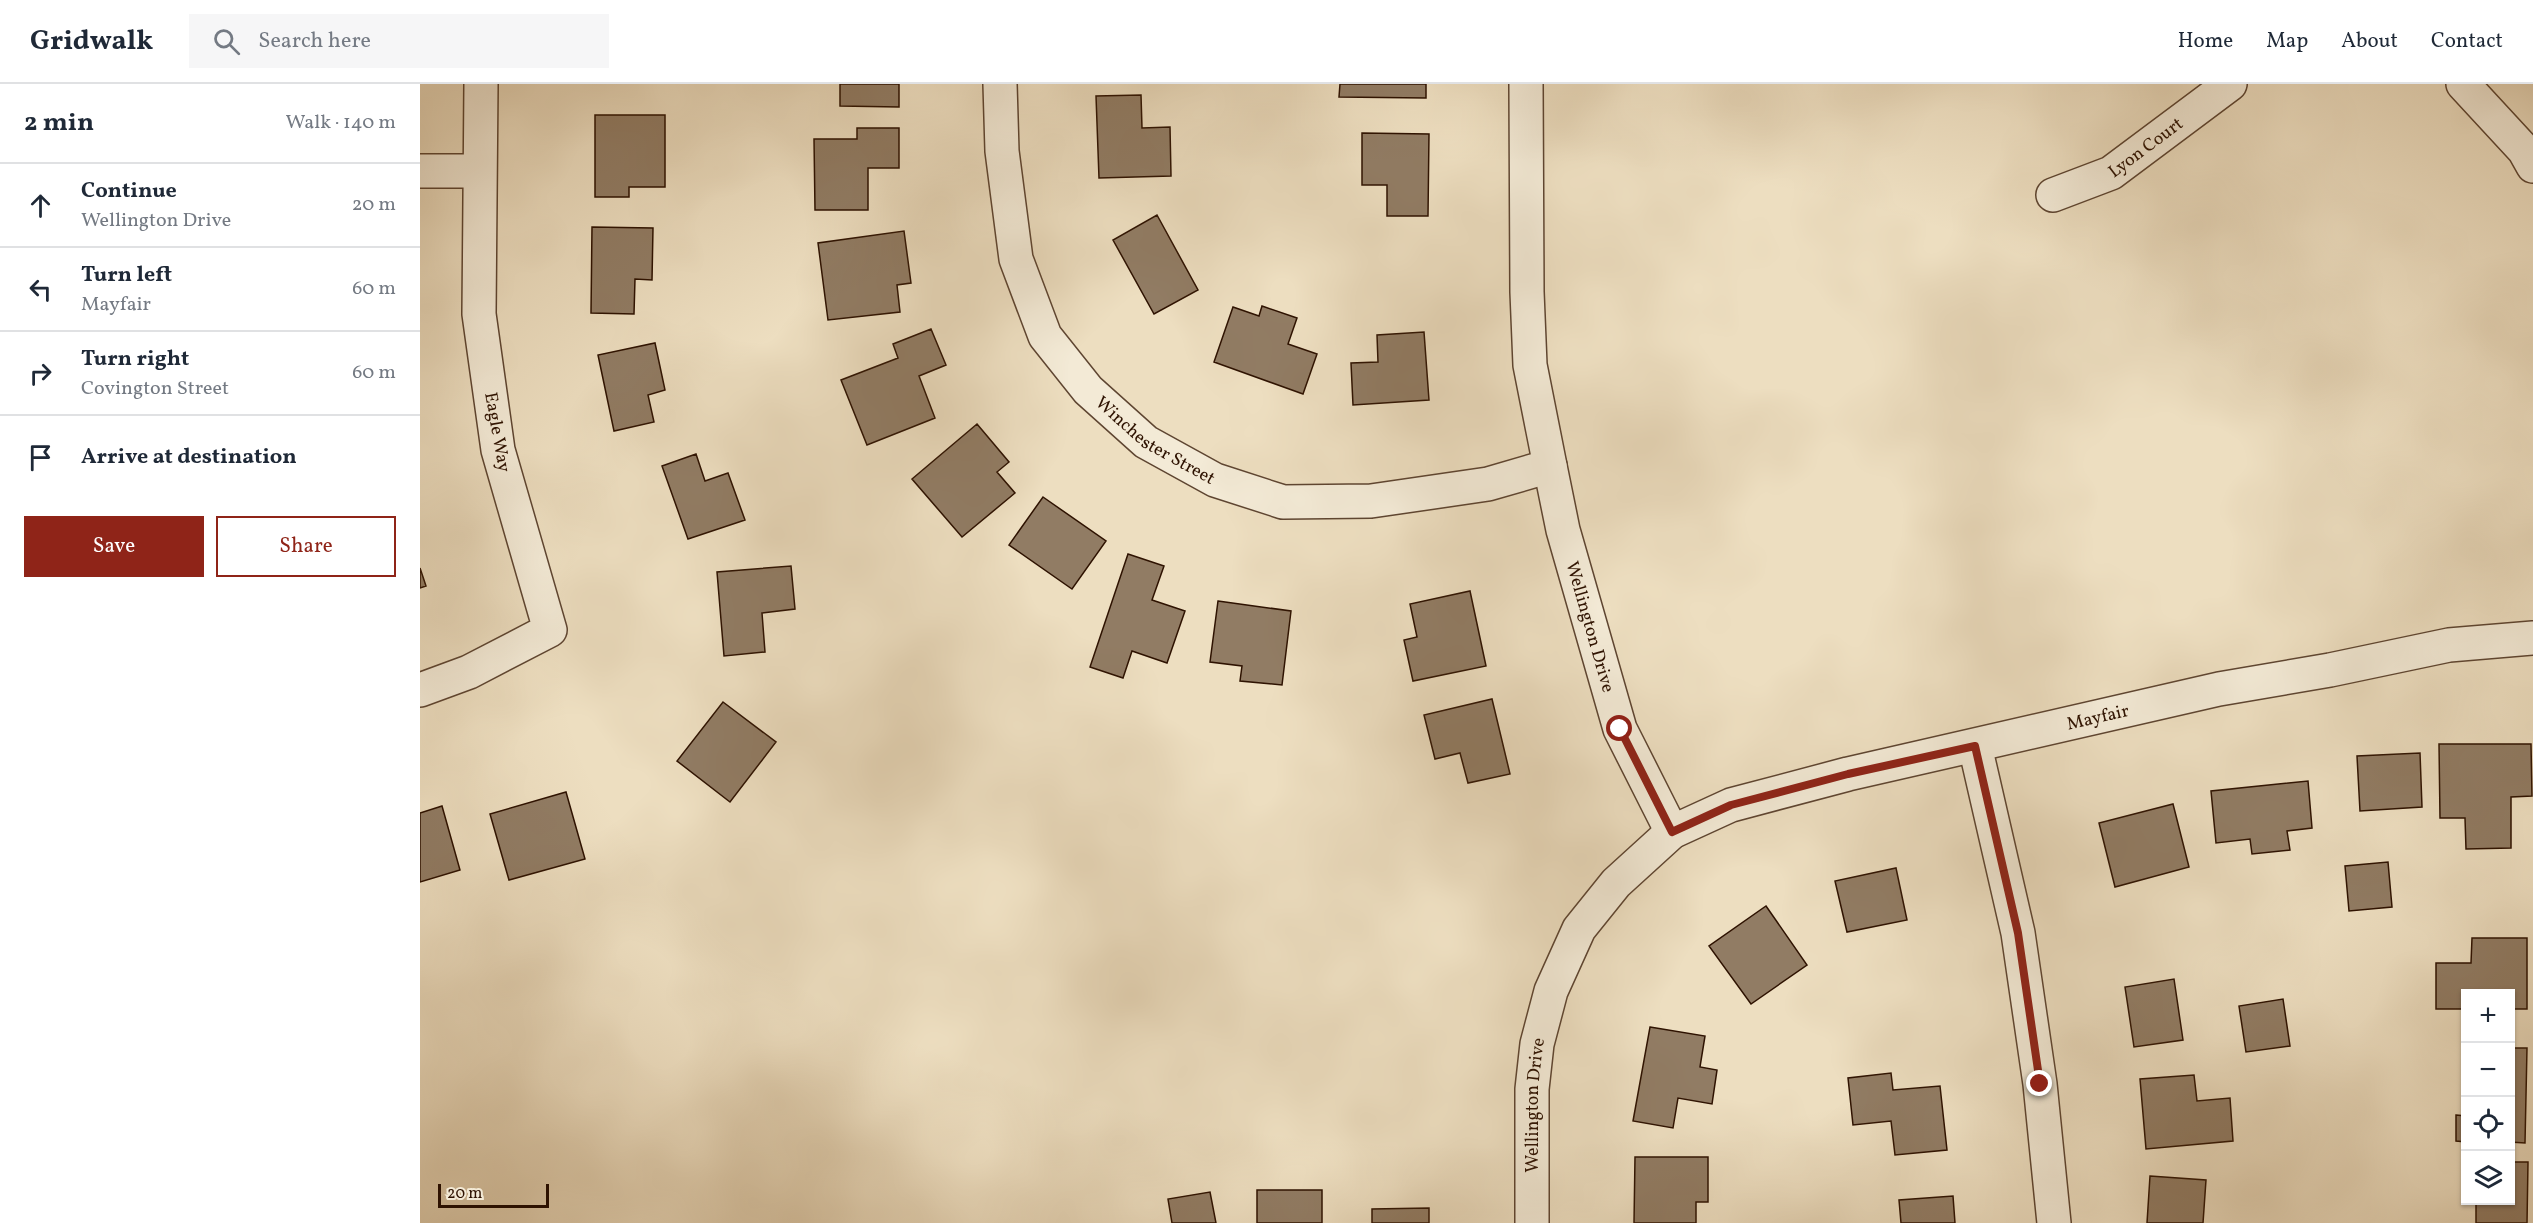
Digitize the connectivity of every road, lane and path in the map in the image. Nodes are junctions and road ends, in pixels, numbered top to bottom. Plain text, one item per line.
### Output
1 (481, 84) edge
2 (1000, 84) edge
3 (1526, 84) edge
4 (2230, 84) edge
5 (2463, 84) edge
6 (2533, 166) edge
7 (420, 171) edge
8 (479, 171) junction
9 (2053, 195) dead end
10 (1550, 466) junction
11 (2533, 638) edge
12 (420, 690) edge
13 (1975, 746) junction
14 (1672, 832) junction
15 (1532, 1223) edge
16 (2054, 1223) edge

1 - 8 street, Eagle Way
2 - 10 street, Winchester Street
3 - 10 street, Wellington Drive
4 - 9 street, Lyon Court
5 - 6 street
7 - 8 street
8 - 12 street, Eagle Way
10 - 14 street, Wellington Drive
11 - 13 street, Mayfair
13 - 14 street, Mayfair
13 - 16 street
14 - 15 street, Wellington Drive

